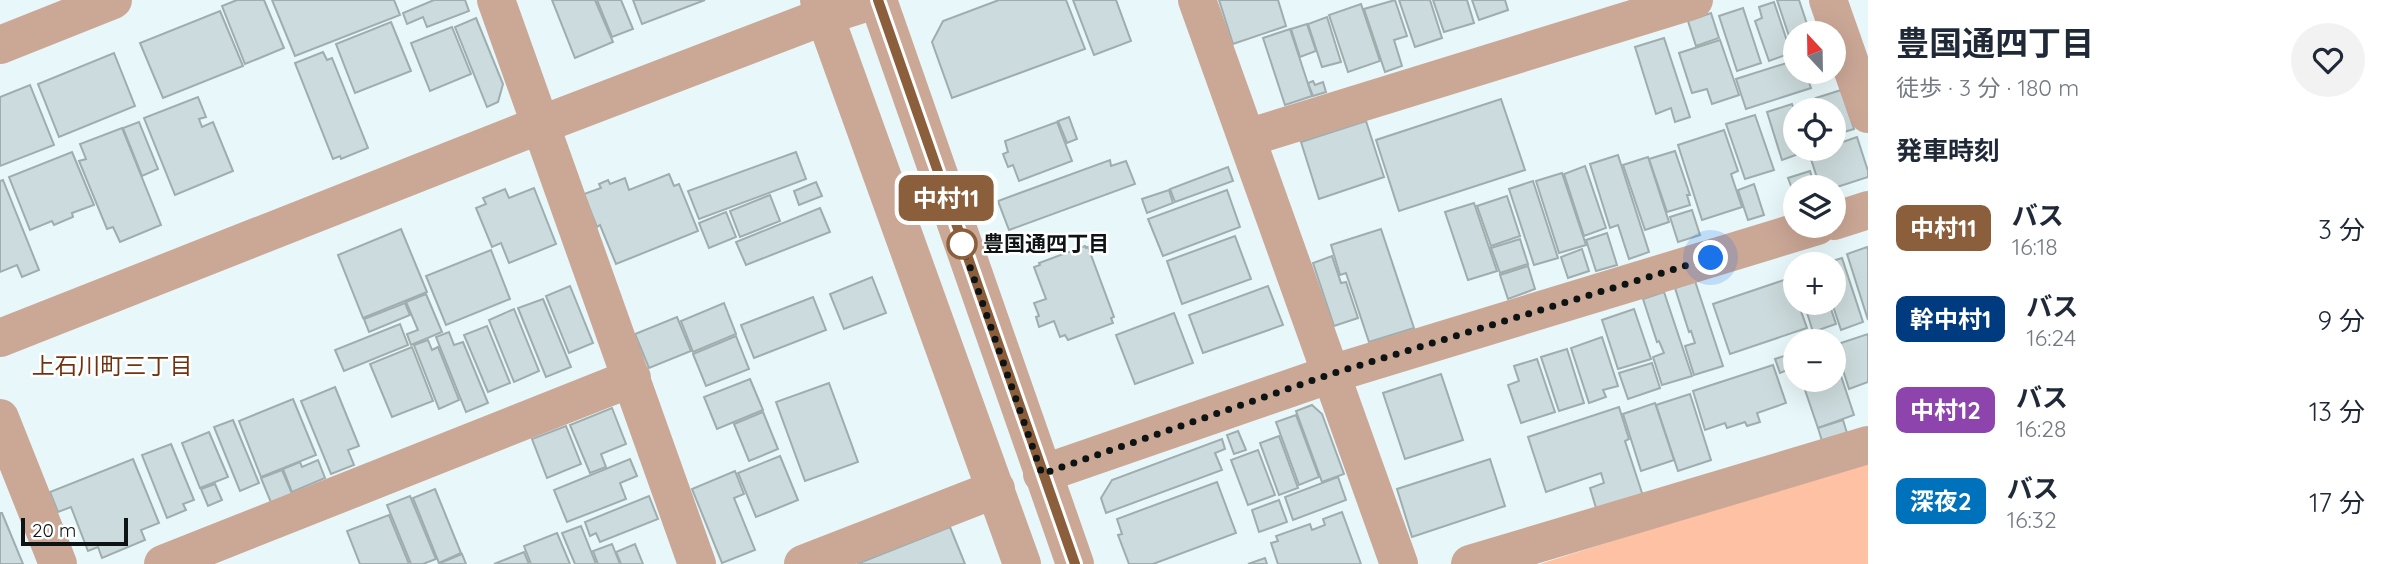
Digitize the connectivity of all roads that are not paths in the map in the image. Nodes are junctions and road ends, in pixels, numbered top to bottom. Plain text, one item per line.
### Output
1 (113, 0) edge
2 (496, 0) edge
3 (876, 0) edge
4 (1197, 0) edge
5 (1694, 0) edge
6 (1828, 0) edge
7 (822, 8) edge
8 (0, 45) edge
9 (1868, 114) edge
10 (540, 125) junction
11 (1247, 138) junction
12 (1868, 210) edge
13 (1846, 216) edge
14 (1783, 236) edge
15 (0, 338) edge
16 (1331, 374) junction
17 (632, 379) junction
18 (0, 418) edge
19 (1868, 445) edge
20 (1042, 474) junction
21 (996, 489) junction
22 (58, 564) edge
23 (163, 564) edge
24 (697, 564) edge
25 (803, 564) edge
26 (1022, 564) edge
27 (1075, 564) edge
28 (1399, 564) edge
29 (1470, 564) edge

1 - 8 street
2 - 10 street
3 - 7 street
3 - 20 street
4 - 11 street
5 - 11 street
6 - 9 street
7 - 10 street
7 - 21 street
10 - 15 street
10 - 17 street
11 - 16 street
12 - 13 street
14 - 16 street
16 - 20 street
16 - 28 street
17 - 23 street
17 - 24 street
18 - 22 street
19 - 29 street
20 - 27 street
21 - 25 street
21 - 26 street

